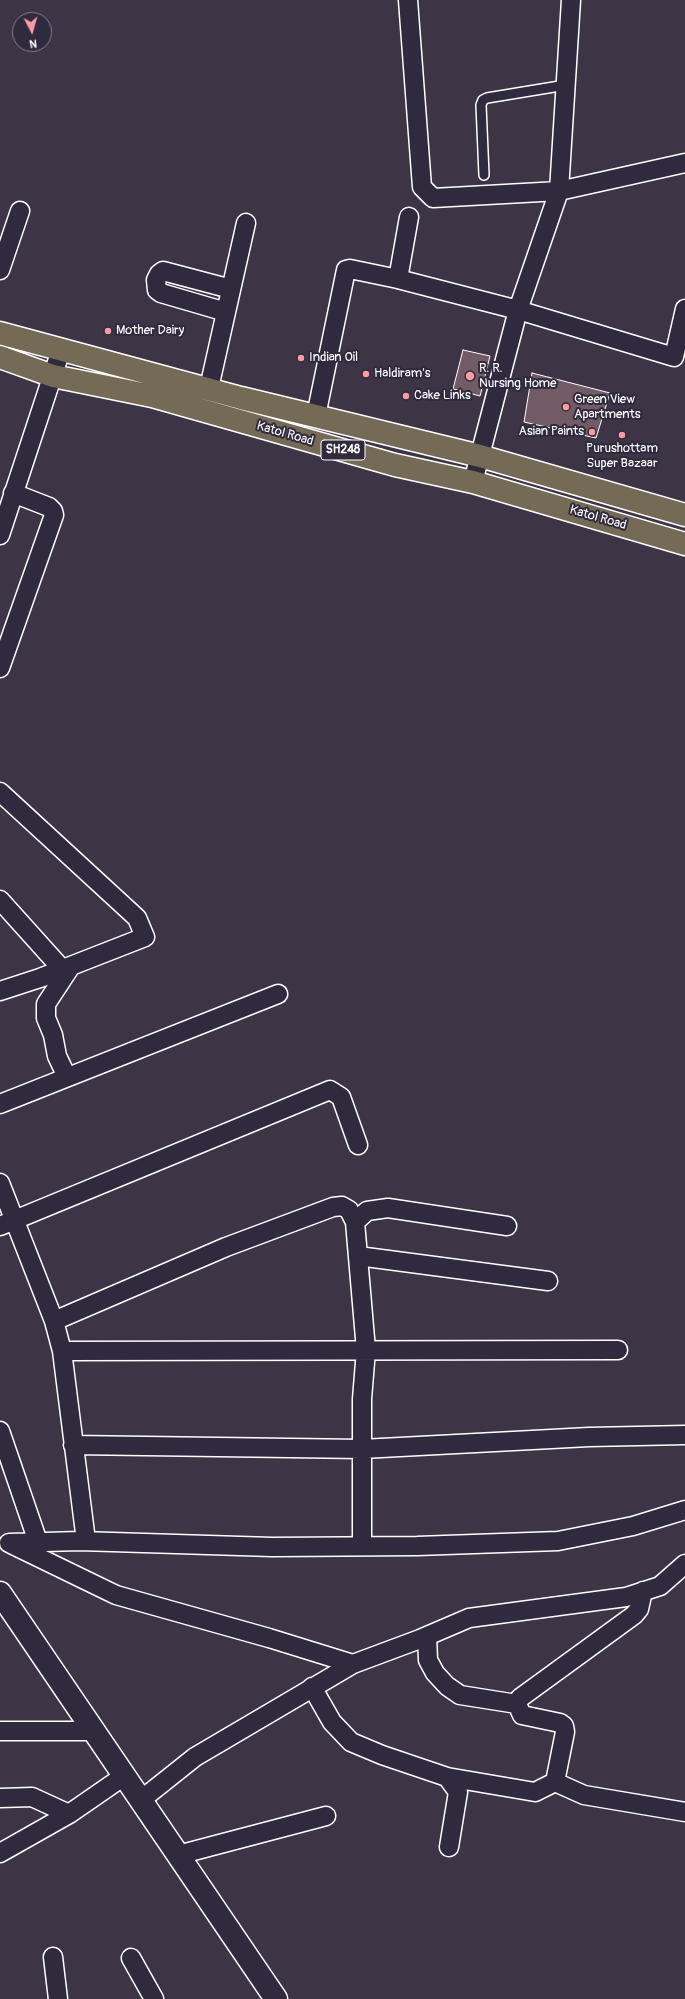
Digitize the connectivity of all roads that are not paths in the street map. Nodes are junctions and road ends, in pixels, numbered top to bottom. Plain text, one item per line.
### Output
1 (408, 0) edge
2 (571, 0) edge
3 (566, 85) junction
4 (685, 163) edge
5 (484, 175) dead end
6 (559, 191) junction
7 (20, 210) dead end
8 (409, 217) dead end
9 (246, 223) dead end
10 (0, 270) edge
11 (398, 279) junction
12 (231, 289) junction
13 (518, 310) junction
14 (685, 310) edge
15 (226, 312) junction
16 (0, 333) edge
17 (61, 350) junction
18 (0, 357) edge
19 (53, 376) junction
20 (209, 388) junction
21 (316, 416) junction
22 (480, 456) junction
23 (473, 482) junction
24 (13, 493) junction
25 (685, 515) edge
26 (0, 535) edge
27 (685, 544) edge
28 (0, 668) edge
29 (0, 792) edge
30 (0, 900) edge
31 (66, 967) junction
32 (0, 991) edge
33 (278, 994) dead end
34 (67, 1077) junction
35 (0, 1104) edge
36 (358, 1144) dead end
37 (0, 1183) edge
38 (355, 1222) junction
39 (7, 1223) edge
40 (507, 1226) dead end
41 (358, 1256) junction
42 (548, 1281) dead end
43 (54, 1320) junction
44 (366, 1350) junction
45 (618, 1350) dead end
46 (62, 1351) junction
47 (0, 1430) edge
48 (685, 1434) edge
49 (73, 1445) junction
50 (362, 1449) junction
51 (685, 1510) edge
52 (86, 1541) junction
53 (38, 1542) junction
54 (4, 1543) edge
55 (362, 1546) junction
56 (685, 1564) edge
57 (643, 1591) junction
58 (0, 1593) edge
59 (427, 1636) junction
60 (353, 1664) junction
61 (312, 1687) junction
62 (517, 1704) junction
63 (0, 1731) edge
64 (93, 1731) junction
65 (124, 1776) junction
66 (447, 1777) junction
67 (555, 1782) junction
68 (0, 1798) edge
69 (141, 1800) junction
70 (685, 1812) edge
71 (70, 1814) junction
72 (326, 1816) dead end
73 (450, 1847) dead end
74 (0, 1853) edge
75 (178, 1854) junction
76 (53, 1957) dead end
77 (131, 1958) dead end
78 (58, 1999) edge
79 (154, 1999) edge
80 (276, 1999) edge

1 - 6 street
2 - 3 street
3 - 5 lane
3 - 6 street
4 - 6 street
6 - 13 street
7 - 10 street
8 - 11 street
9 - 12 street
11 - 13 street
11 - 21 street
12 - 15 street
12 - 15 street
13 - 14 street
13 - 22 street
15 - 20 street
16 - 17 main road, Katol Road / SH248
17 - 19 street
17 - 20 main road, Katol Road / SH248
18 - 19 main road, Katol Road / SH248
19 - 23 main road, Katol Road / SH248
19 - 24 street
20 - 21 main road, Katol Road / SH248
21 - 22 main road, Katol Road / SH248
22 - 23 street
22 - 25 main road, Katol Road / SH248
23 - 27 main road, Katol Road / SH248
24 - 26 street
24 - 28 street
29 - 31 street
30 - 31 street
31 - 32 street
31 - 34 street
33 - 34 street
34 - 35 street
36 - 39 street
37 - 39 street
38 - 40 street
38 - 41 street
38 - 43 street
39 - 43 street
41 - 42 street
41 - 44 street
43 - 46 street
44 - 45 street
44 - 46 street
44 - 50 street
46 - 49 street
47 - 53 street
48 - 50 street
49 - 50 street
49 - 52 street
50 - 55 street
51 - 55 street
52 - 53 street
52 - 55 street
53 - 54 street
54 - 60 street
56 - 57 street
57 - 59 street
57 - 62 street
58 - 64 street
59 - 60 street
59 - 62 street
60 - 61 street
61 - 66 street
61 - 69 street
62 - 67 street
63 - 64 street
64 - 65 street
65 - 69 street
65 - 71 street
66 - 67 street
66 - 73 street
67 - 70 street
68 - 71 street
69 - 75 street
71 - 74 street
72 - 75 street
75 - 80 street
76 - 78 street
77 - 79 street

